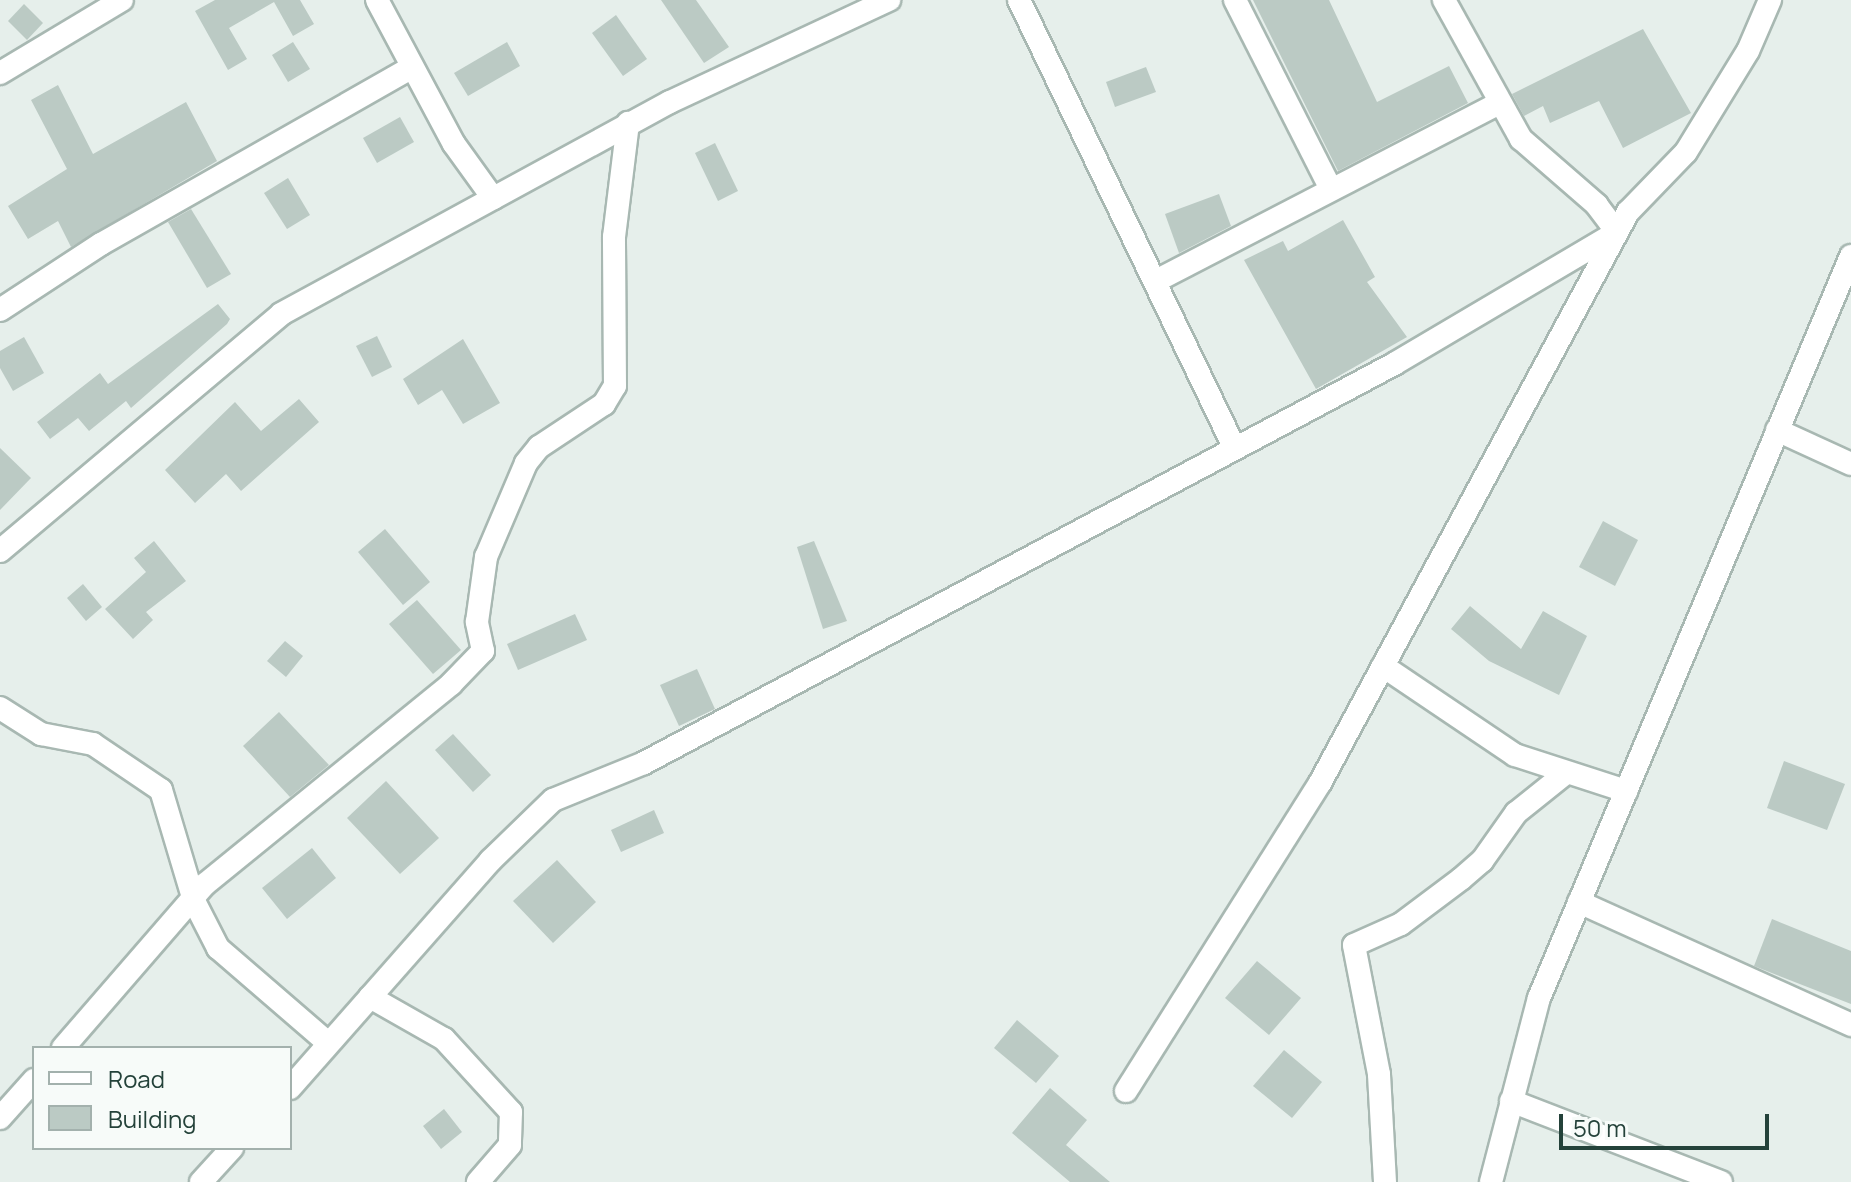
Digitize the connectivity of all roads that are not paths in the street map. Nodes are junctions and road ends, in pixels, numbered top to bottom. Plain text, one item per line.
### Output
1 (122, 0) edge
2 (889, 0) edge
3 (1019, 0) edge
4 (1235, 0) edge
5 (1444, 0) edge
6 (1770, 0) edge
7 (387, 3) edge
8 (412, 67) junction
9 (0, 73) edge
10 (1497, 104) junction
11 (628, 123) junction
12 (1331, 189) junction
13 (493, 198) junction
14 (1617, 232) junction
15 (1851, 256) edge
16 (1156, 281) junction
17 (0, 310) edge
18 (1777, 430) junction
19 (1234, 446) junction
20 (1851, 464) edge
21 (0, 551) edge
22 (1383, 666) junction
23 (0, 708) edge
24 (1566, 773) junction
25 (1626, 791) junction
26 (192, 897) junction
27 (1579, 902) junction
28 (370, 997) junction
29 (1851, 1025) edge
30 (328, 1043) junction
31 (65, 1046) edge
32 (32, 1082) edge
33 (292, 1086) edge
34 (1126, 1091) dead end
35 (1511, 1101) junction
36 (0, 1118) edge
37 (230, 1150) edge
38 (201, 1182) edge
39 (478, 1182) edge
40 (1385, 1182) edge
41 (1491, 1182) edge
42 (1721, 1182) edge

1 - 9 street
2 - 11 street
3 - 16 street
4 - 12 street
5 - 10 street
6 - 14 street
7 - 8 street
8 - 13 street
8 - 17 street
10 - 12 street
10 - 14 street
11 - 13 street
11 - 26 street
12 - 16 street
13 - 21 street
14 - 19 street
14 - 22 street
15 - 18 street
16 - 19 street
18 - 20 street
18 - 25 street
19 - 28 street
22 - 24 street
22 - 34 street
23 - 26 street
24 - 25 street
24 - 40 street
25 - 27 street
26 - 30 street
26 - 31 street
27 - 29 street
27 - 35 street
28 - 30 street
28 - 39 street
30 - 33 street
32 - 36 street
35 - 41 street
35 - 42 street
37 - 38 street

